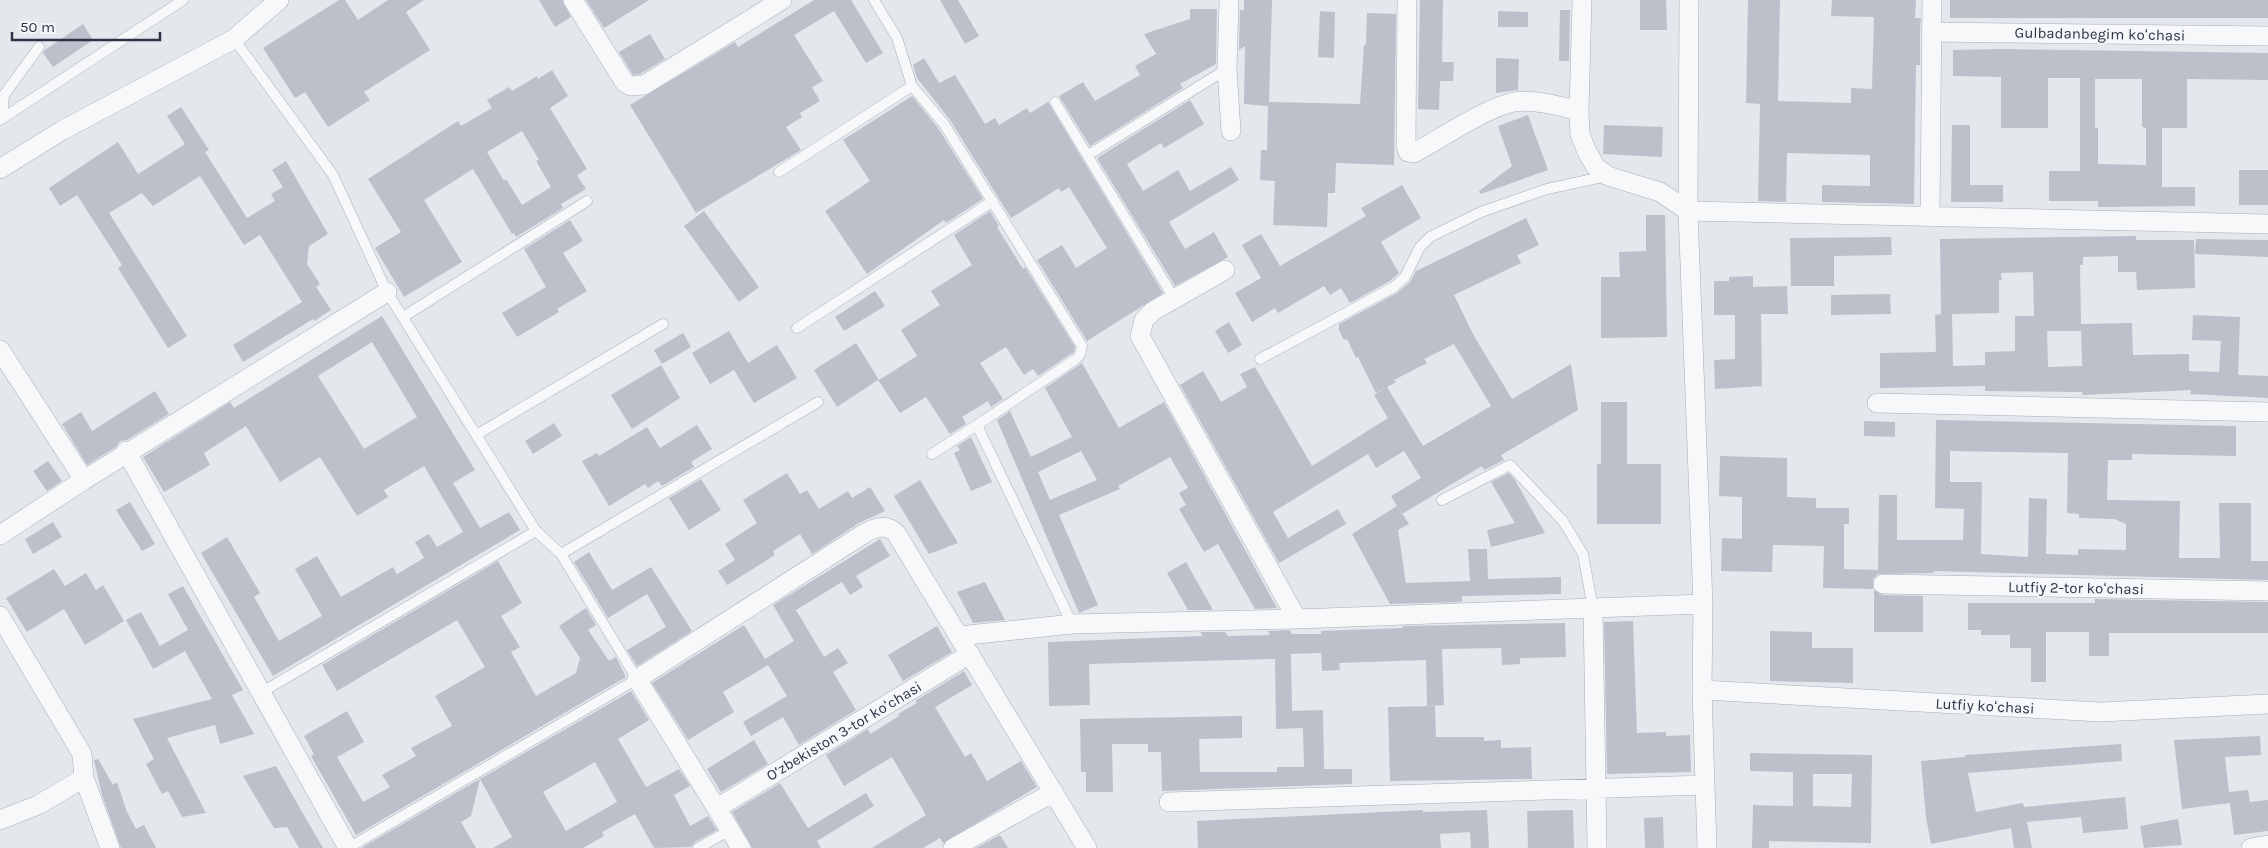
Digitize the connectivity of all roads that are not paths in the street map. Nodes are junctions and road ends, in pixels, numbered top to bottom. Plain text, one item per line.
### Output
1 (183, 0) edge
2 (279, 0) edge
3 (573, 0) edge
4 (782, 0) edge
5 (874, 0) edge
6 (1229, 0) edge
7 (1407, 0) edge
8 (1582, 0) edge
9 (1689, 0) edge
10 (1932, 0) edge
11 (1932, 32) junction
12 (2268, 36) edge
13 (234, 39) junction
14 (39, 47) dead end
15 (1227, 69) junction
16 (912, 86) junction
17 (1055, 102) dead end
18 (1579, 111) junction
19 (1, 119) edge
20 (1231, 131) dead end
21 (1088, 155) junction
22 (0, 169) edge
23 (779, 172) dead end
24 (1608, 176) junction
25 (587, 201) dead end
26 (993, 201) junction
27 (1688, 211) junction
28 (1930, 217) junction
29 (2268, 224) edge
30 (1225, 270) dead end
31 (387, 292) junction
32 (1174, 298) junction
33 (403, 318) junction
34 (663, 324) dead end
35 (797, 328) dead end
36 (0, 350) edge
37 (1260, 359) dead end
38 (818, 402) dead end
39 (1877, 403) dead end
40 (2268, 412) edge
41 (977, 425) junction
42 (478, 434) junction
43 (126, 451) junction
44 (932, 454) dead end
45 (84, 480) junction
46 (1442, 500) dead end
47 (536, 531) junction
48 (0, 535) edge
49 (561, 554) junction
50 (1884, 584) dead end
51 (2268, 591) edge
52 (1703, 604) junction
53 (1593, 609) junction
54 (0, 616) edge
55 (1297, 619) junction
56 (1072, 624) junction
57 (959, 636) junction
58 (970, 654) junction
59 (637, 679) junction
60 (1702, 690) junction
61 (262, 692) junction
62 (2268, 704) edge
63 (84, 778) junction
64 (1705, 785) junction
65 (1598, 787) junction
66 (1054, 792) junction
67 (1169, 802) dead end
68 (717, 808) junction
69 (0, 820) edge
70 (730, 830) junction
71 (2268, 844) edge
72 (103, 846) edge
73 (348, 848) edge
74 (698, 848) edge
75 (741, 848) edge
76 (953, 848) edge
77 (1087, 848) edge
78 (1597, 848) edge
79 (1707, 848) edge
80 (2251, 848) edge

1 - 19 lane
2 - 13 street
3 - 4 street
5 - 16 lane
6 - 15 street
7 - 18 street
8 - 18 street
9 - 27 street
10 - 11 street
11 - 12 street, Gulbadanbegim koʻchasi
11 - 28 street
13 - 22 street
13 - 31 lane
14 - 19 lane
15 - 20 street
15 - 21 lane
16 - 23 lane
16 - 26 lane
17 - 21 lane
18 - 24 street
21 - 32 lane
24 - 27 street
24 - 37 lane
25 - 33 lane
26 - 35 lane
26 - 41 lane
27 - 28 street
27 - 52 street
28 - 29 street
30 - 32 street
31 - 33 lane
31 - 43 street
32 - 55 street
33 - 42 lane
34 - 42 lane
36 - 45 street
38 - 49 lane
39 - 40 street
41 - 44 lane
41 - 56 lane
42 - 47 lane
43 - 45 street
43 - 61 street
45 - 48 street
46 - 53 lane
47 - 49 lane
47 - 61 lane
49 - 59 lane
50 - 51 street, Lutfiy 2-tor koʻchasi
52 - 53 street
52 - 60 street
53 - 55 street
53 - 65 street
54 - 63 street
55 - 56 street
56 - 57 street
57 - 58 street
57 - 59 street
58 - 66 street
58 - 68 street, O‘zbekiston 3-tor koʻchasi
59 - 68 street
59 - 73 lane
60 - 62 street, Lutfiy koʻchasi
60 - 64 street
61 - 73 street
63 - 69 street
63 - 72 street
64 - 65 street
64 - 79 street
65 - 67 street
65 - 78 street
66 - 76 street
66 - 77 street
68 - 70 street
70 - 74 lane
70 - 75 street
71 - 80 street

